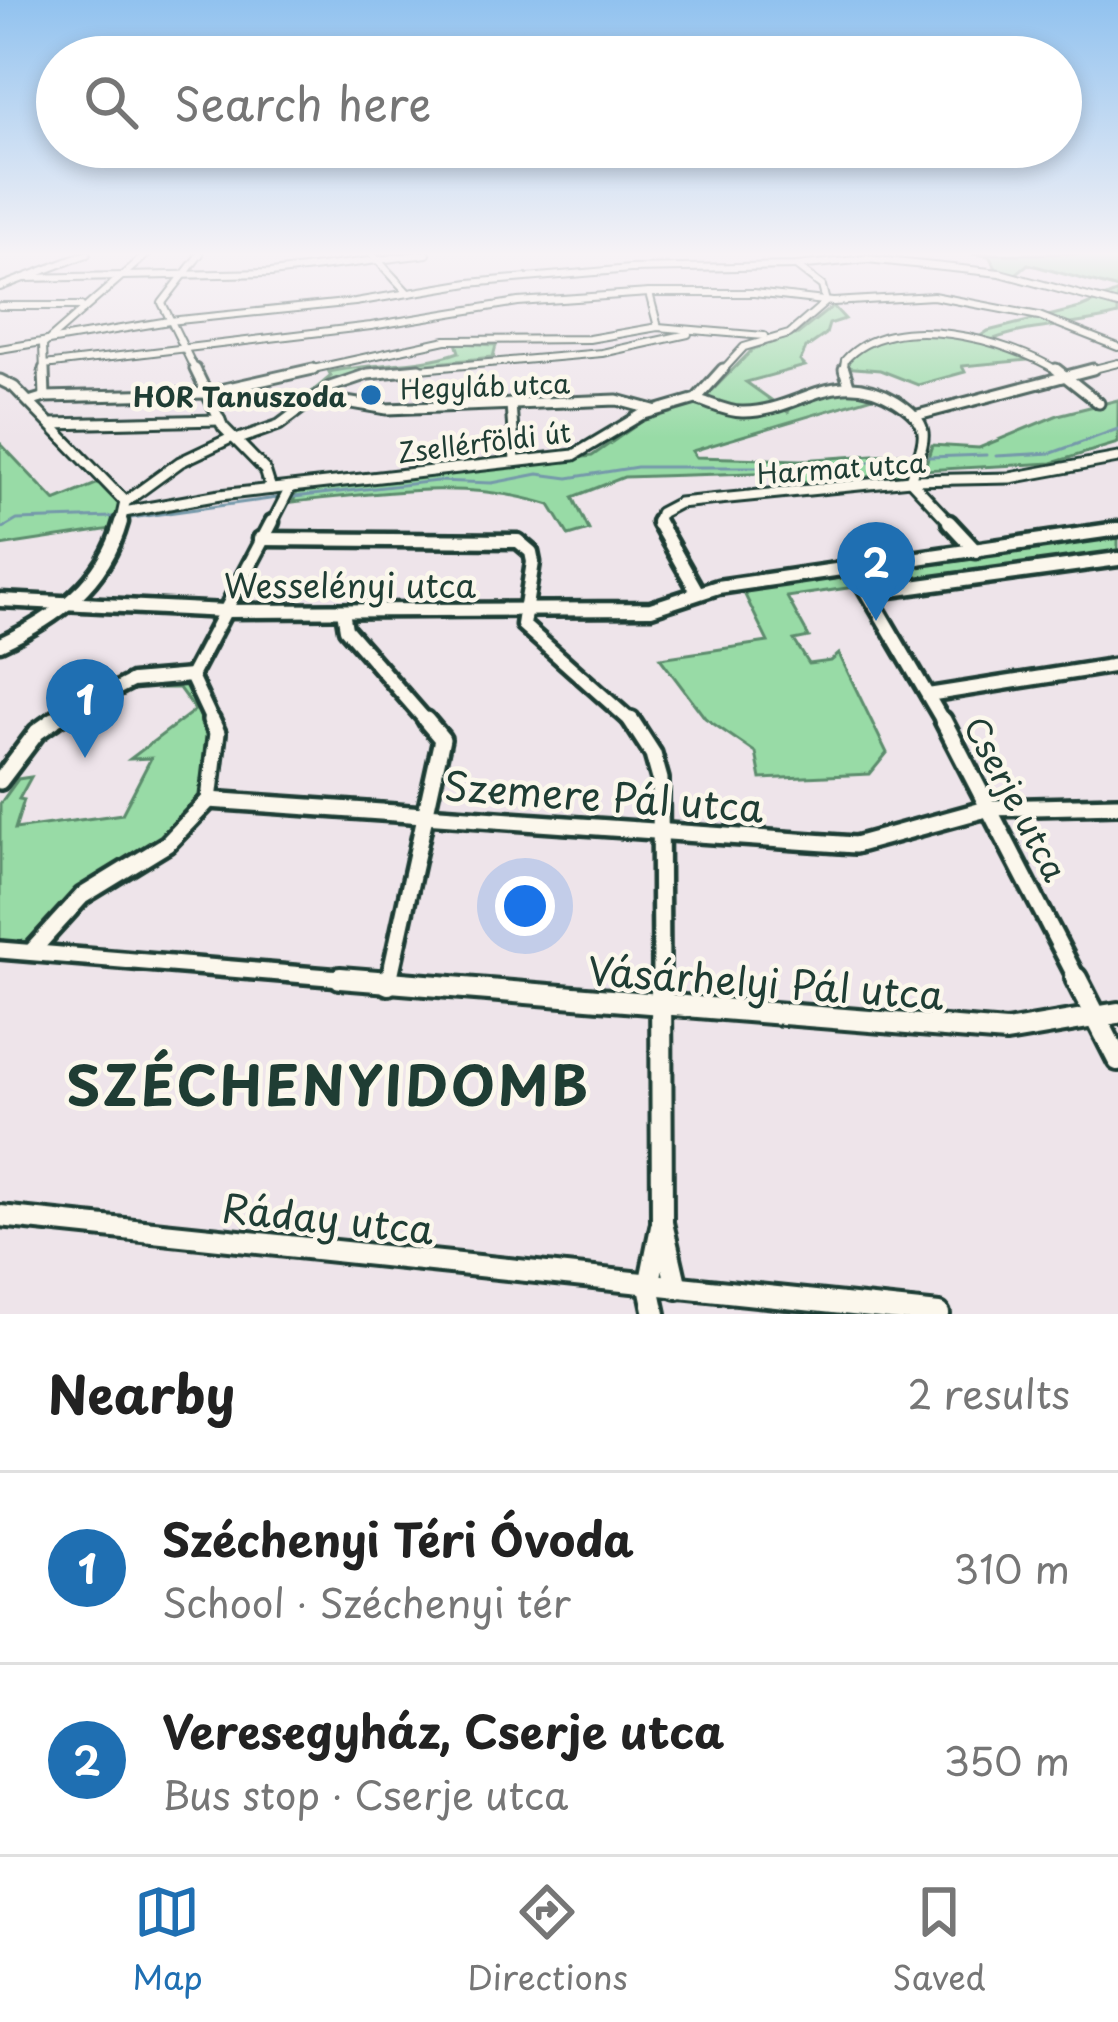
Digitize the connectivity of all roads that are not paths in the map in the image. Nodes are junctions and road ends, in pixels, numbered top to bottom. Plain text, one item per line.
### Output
1 (73, 315) edge
2 (168, 315) edge
3 (217, 315) edge
4 (440, 315) edge
5 (655, 315) edge
6 (811, 315) edge
7 (1032, 315) edge
8 (436, 316) junction
9 (169, 321) junction
10 (658, 327) junction
11 (703, 331) junction
12 (770, 338) junction
13 (446, 340) junction
14 (43, 345) junction
15 (1118, 347) edge
16 (0, 349) edge
17 (181, 349) junction
18 (1118, 363) edge
19 (44, 365) junction
20 (1071, 377) junction
21 (0, 380) edge
22 (848, 385) junction
23 (206, 392) junction
24 (45, 397) junction
25 (317, 397) junction
26 (696, 399) junction
27 (29, 402) junction
28 (1099, 403) dead end
29 (511, 404) junction
30 (654, 410) junction
31 (918, 415) junction
32 (220, 420) junction
33 (51, 424) junction
34 (234, 439) junction
35 (1118, 458) edge
36 (515, 460) junction
37 (910, 480) junction
38 (290, 488) junction
39 (271, 489) junction
40 (124, 507) junction
41 (1118, 529) edge
42 (260, 539) junction
43 (976, 551) junction
44 (1118, 559) edge
45 (854, 568) junction
46 (698, 593) junction
47 (868, 593) junction
48 (0, 600) edge
49 (72, 603) junction
50 (343, 610) junction
51 (225, 611) junction
52 (523, 611) junction
53 (0, 644) edge
54 (1118, 665) edge
55 (191, 676) junction
56 (928, 694) junction
57 (0, 781) edge
58 (209, 800) junction
59 (1118, 805) edge
60 (990, 808) junction
61 (428, 814) junction
62 (661, 829) junction
63 (0, 950) edge
64 (31, 952) junction
65 (388, 984) junction
66 (660, 1007) junction
67 (1118, 1012) edge
68 (1094, 1013) junction
69 (1118, 1060) edge
70 (0, 1216) edge
71 (662, 1223) junction
72 (649, 1286) junction
73 (676, 1288) junction
74 (655, 1314) edge
75 (939, 1314) edge

1 - 14 street
2 - 9 street
3 - 9 street
4 - 8 street
5 - 10 street
6 - 12 street
7 - 15 street
8 - 13 street
8 - 17 street
9 - 14 street
9 - 17 street
10 - 11 street
10 - 13 street
11 - 12 street
11 - 25 street
12 - 26 street
13 - 23 street
14 - 16 street
14 - 19 street
17 - 19 street
17 - 23 street
18 - 20 street
19 - 24 street
20 - 22 street
20 - 28 street
20 - 31 street
21 - 27 street
22 - 26 street
22 - 31 street
23 - 24 street
23 - 32 street
24 - 27 street
25 - 29 street, Hegyláb utca
25 - 34 street
26 - 30 street, Zsellérföldi út
27 - 33 street
29 - 30 street, Hegyláb utca
29 - 36 street
30 - 36 street, Zsellérföldi út
31 - 37 street
32 - 33 street
32 - 34 street
33 - 40 street
34 - 39 street
34 - 40 street
35 - 37 street, Harmat utca
36 - 38 street, Zsellérföldi út
37 - 43 street
37 - 46 street, Harmat utca
38 - 39 street, Zsellérföldi út
38 - 42 street
39 - 40 street, Zsellérföldi út
40 - 49 street
41 - 43 street, Wesselényi utca
42 - 51 street
42 - 52 street
43 - 45 street, Wesselényi utca
44 - 47 street
45 - 46 street, Wesselényi utca
45 - 47 street, Cserje utca
46 - 52 street, Wesselényi utca
47 - 56 street, Cserje utca
48 - 49 street, Wesselényi utca
49 - 51 street, Wesselényi utca
49 - 53 street
50 - 51 street, Wesselényi utca
50 - 52 street, Wesselényi utca
50 - 61 street
51 - 55 street
52 - 62 street
54 - 56 street
55 - 57 street
55 - 58 street
56 - 60 street, Cserje utca
58 - 61 street, Szemere Pál utca
58 - 64 street
59 - 60 street, Szemere Pál utca
60 - 62 street, Szemere Pál utca
60 - 68 street, Cserje utca
61 - 62 street, Szemere Pál utca
61 - 65 street
62 - 66 street
63 - 64 street, Vásárhelyi Pál utca
64 - 65 street, Vásárhelyi Pál utca
65 - 66 street, Vásárhelyi Pál utca
66 - 68 street, Vásárhelyi Pál utca
66 - 71 street
67 - 68 street, Vásárhelyi Pál utca
68 - 69 street, Cserje utca
70 - 72 street, Ráday utca
71 - 72 street
71 - 73 street
72 - 73 street, Ráday utca
72 - 74 street
73 - 75 street, Ráday utca

